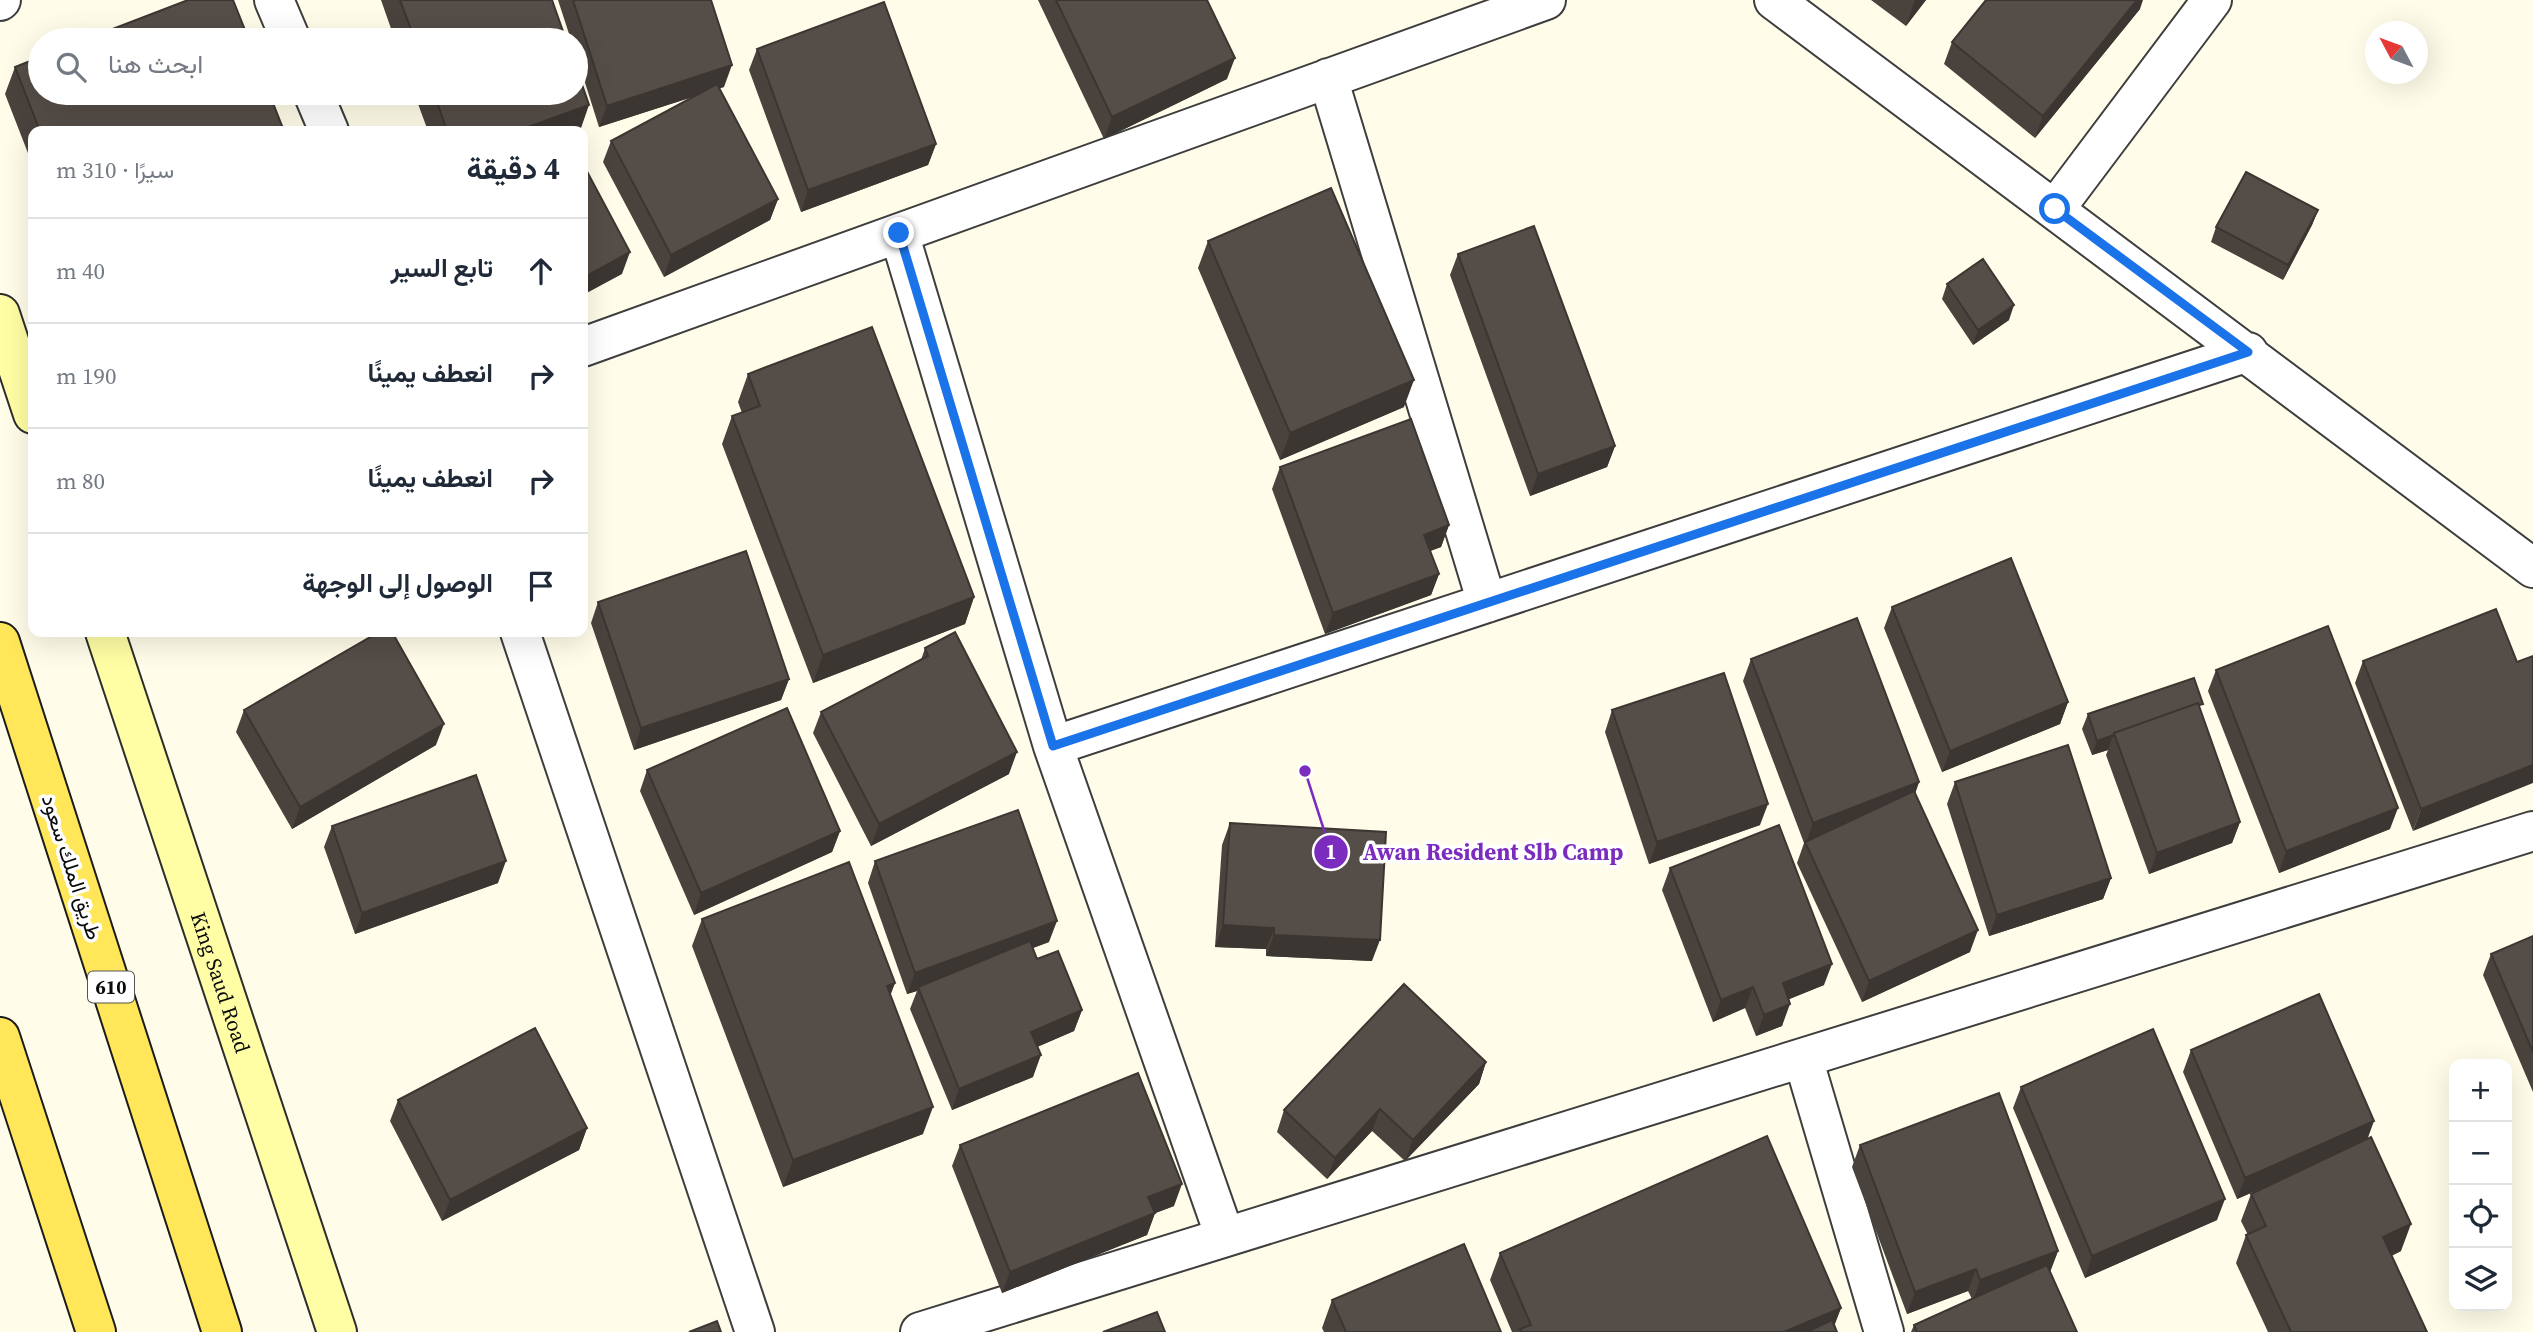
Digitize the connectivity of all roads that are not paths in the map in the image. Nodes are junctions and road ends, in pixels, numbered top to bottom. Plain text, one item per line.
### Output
1 (274, 0) edge
2 (1546, 0) edge
3 (1774, 0) edge
4 (2212, 0) edge
5 (285, 28) edge
6 (1328, 78) junction
7 (318, 105) edge
8 (327, 126) edge
9 (2055, 209) junction
10 (899, 233) junction
11 (0, 314) edge
12 (588, 345) edge
13 (2248, 352) junction
14 (28, 400) edge
15 (2533, 568) edge
16 (1487, 603) junction
17 (107, 637) edge
18 (522, 637) edge
19 (0, 642) edge
20 (1053, 746) junction
21 (2533, 831) edge
22 (0, 1037) edge
23 (1803, 1058) junction
24 (1225, 1237) junction
25 (96, 1332) edge
26 (222, 1332) edge
27 (337, 1332) edge
28 (755, 1332) edge
29 (920, 1332) edge
30 (1884, 1332) edge

1 - 5 street
2 - 6 street
3 - 9 street
4 - 9 street
6 - 10 street
6 - 16 street
7 - 8 street
9 - 13 street
10 - 12 street
10 - 20 street
11 - 14 main road
13 - 15 street
13 - 16 street
16 - 20 street
17 - 27 main road, King Saud Road
18 - 28 street
19 - 26 main road, طريق الملك سعود / 610
20 - 24 street
21 - 23 street
22 - 25 main road
23 - 24 street
23 - 30 street
24 - 29 street

